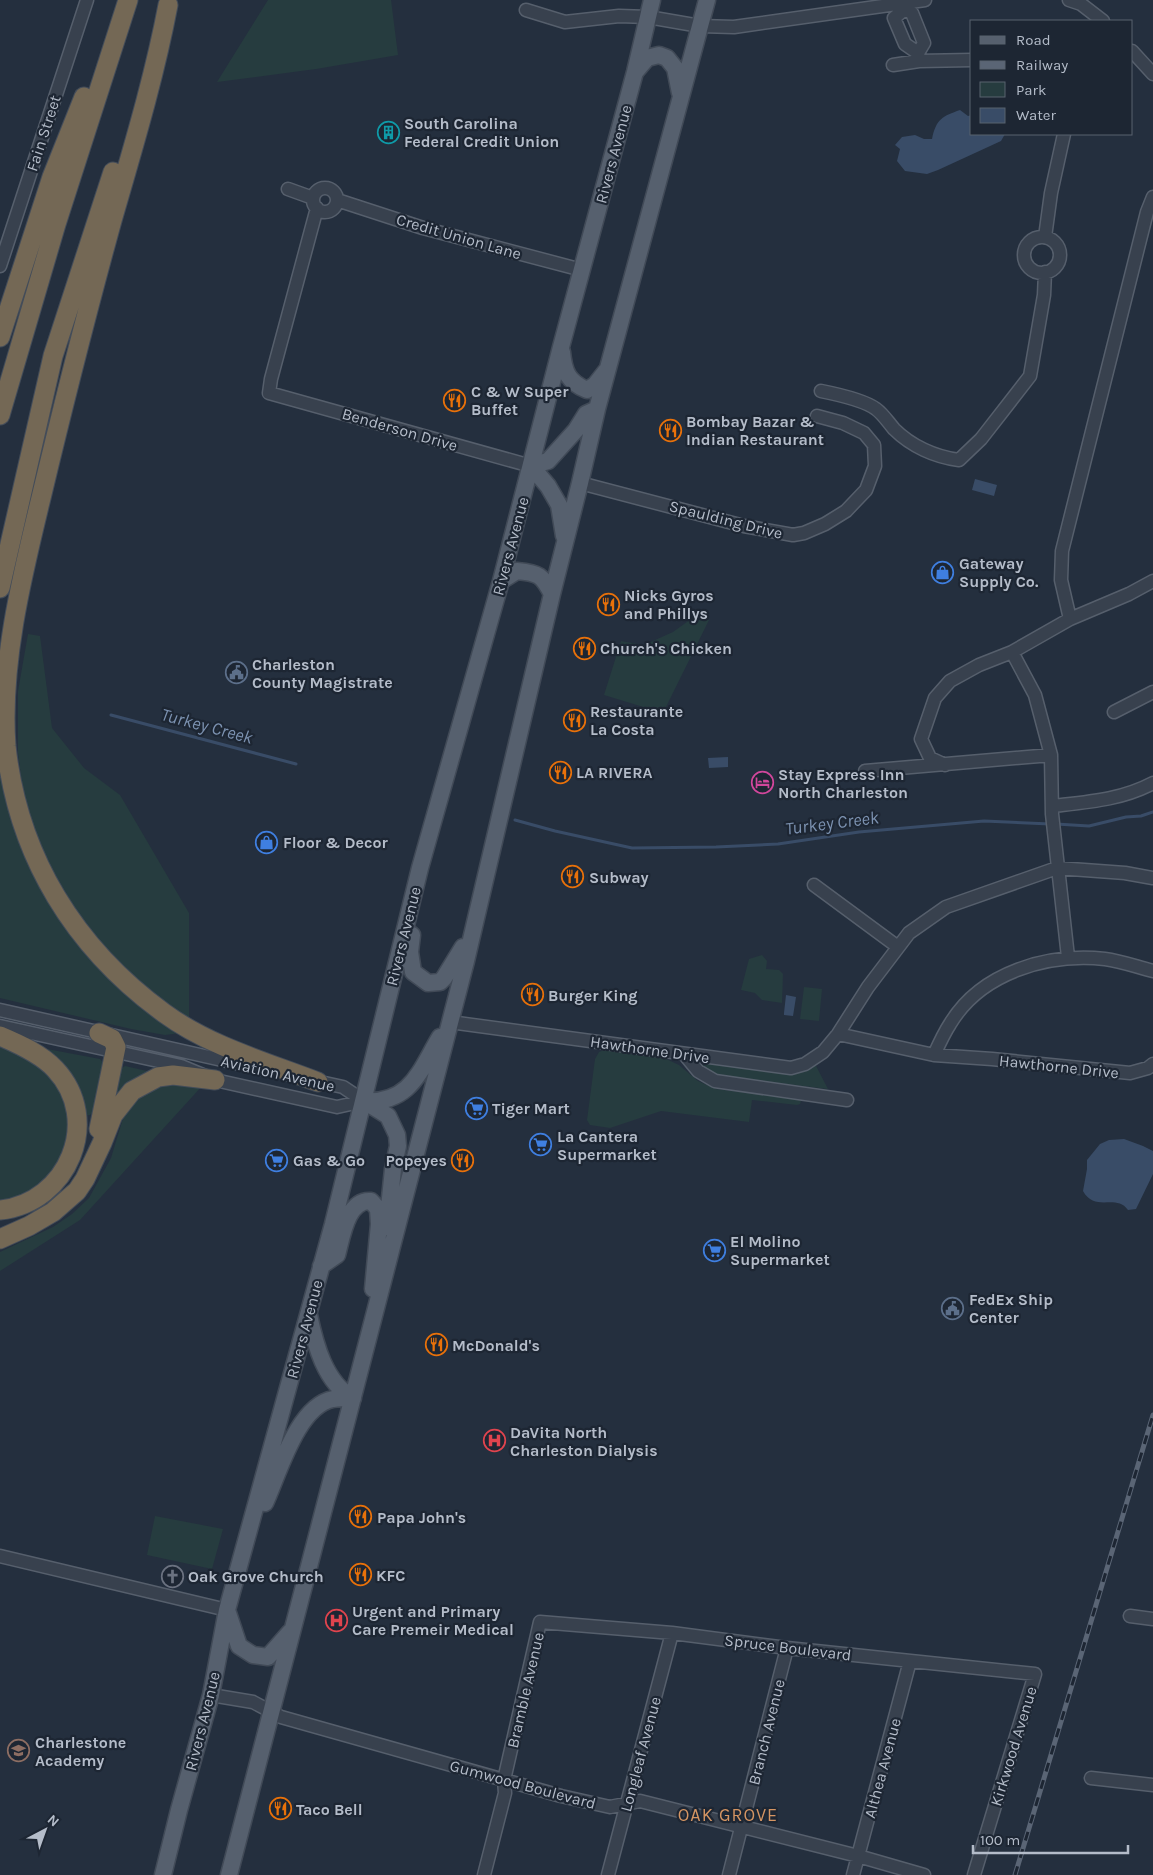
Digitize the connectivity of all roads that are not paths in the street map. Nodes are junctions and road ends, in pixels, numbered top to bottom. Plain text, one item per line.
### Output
1 (88, 0) edge
2 (652, 0) edge
3 (707, 0) edge
4 (925, 0) edge
5 (1069, 0) edge
6 (127, 3) edge
7 (169, 3) edge
8 (904, 7) junction
9 (526, 10) dead end
10 (648, 17) junction
11 (1102, 20) edge
12 (700, 26) junction
13 (1133, 51) edge
14 (918, 57) junction
15 (970, 60) edge
16 (893, 65) dead end
17 (635, 72) junction
18 (1153, 74) edge
19 (680, 95) junction
20 (1064, 135) edge
21 (288, 189) dead end
22 (1153, 197) edge
23 (337, 200) junction
24 (315, 203) junction
25 (1045, 237) junction
26 (0, 266) edge
27 (582, 270) junction
28 (1045, 272) junction
29 (0, 337) edge
30 (561, 347) junction
31 (608, 370) junction
32 (821, 391) dead end
33 (597, 409) junction
34 (0, 415) edge
35 (817, 416) dead end
36 (531, 466) junction
37 (580, 482) junction
38 (565, 543) junction
39 (21, 579) junction
40 (501, 581) junction
41 (1153, 581) edge
42 (0, 588) edge
43 (552, 594) junction
44 (1070, 619) junction
45 (1012, 652) junction
46 (0, 670) edge
47 (1153, 692) edge
48 (1114, 712) dead end
49 (1051, 755) junction
50 (945, 765) junction
51 (865, 771) dead end
52 (1153, 783) edge
53 (1052, 810) junction
54 (420, 868) junction
55 (1057, 868) junction
56 (1153, 878) edge
57 (814, 884) dead end
58 (473, 929) junction
59 (898, 947) junction
60 (1068, 957) junction
61 (1153, 971) edge
62 (0, 1010) edge
63 (450, 1022) junction
64 (0, 1026) edge
65 (99, 1033) junction
66 (838, 1034) junction
67 (0, 1036) edge
68 (116, 1052) junction
69 (684, 1054) junction
70 (934, 1054) junction
71 (1153, 1064) edge
72 (215, 1080) junction
73 (318, 1082) junction
74 (848, 1100) dead end
75 (364, 1101) junction
76 (93, 1160) junction
77 (0, 1210) edge
78 (0, 1239) edge
79 (321, 1266) junction
80 (382, 1287) junction
81 (309, 1312) junction
82 (367, 1341) junction
83 (353, 1398) junction
84 (246, 1540) junction
85 (0, 1556) edge
86 (227, 1610) junction
87 (1130, 1616) dead end
88 (1153, 1619) edge
89 (540, 1622) joint
90 (293, 1629) junction
91 (672, 1633) junction
92 (787, 1648) junction
93 (910, 1661) junction
94 (1035, 1674) joint
95 (211, 1695) junction
96 (272, 1712) junction
97 (1092, 1778) dead end
98 (504, 1780) junction
99 (1153, 1785) edge
100 (627, 1803) junction
101 (742, 1828) junction
102 (858, 1856) junction
103 (163, 1875) edge
104 (229, 1875) edge
105 (484, 1875) edge
106 (608, 1875) edge
107 (729, 1875) edge
108 (853, 1875) edge
109 (924, 1875) edge
110 (974, 1875) edge

1 - 26 street, Fain Street
2 - 10 main road, Rivers Avenue
3 - 12 main road
4 - 8 street
5 - 11 street
6 - 29 highway
6 - 34 highway
7 - 39 highway
7 - 42 highway
8 - 12 street
8 - 14 street
8 - 14 street
9 - 10 street
10 - 12 street
10 - 17 main road, Rivers Avenue
12 - 19 main road
13 - 18 street
14 - 15 street
14 - 16 street
17 - 19 main road
17 - 27 main road, Rivers Avenue
19 - 31 main road
20 - 25 street
21 - 24 street
22 - 44 street
23 - 24 street
23 - 24 street
23 - 27 street, Credit Union Lane
24 - 36 street, Benderson Drive
25 - 28 street
25 - 28 street
27 - 30 main road, Rivers Avenue
28 - 32 street
30 - 31 main road
30 - 36 main road, Rivers Avenue
31 - 33 main road
33 - 36 main road
33 - 37 main road
35 - 37 street, Spaulding Drive
36 - 38 main road
36 - 40 main road, Rivers Avenue
37 - 38 main road
38 - 43 main road
39 - 46 highway
39 - 73 highway
40 - 43 main road
40 - 54 main road, Rivers Avenue
41 - 44 street
43 - 58 main road
44 - 45 street
45 - 49 street
45 - 50 street
47 - 48 street
49 - 50 street
49 - 53 street
50 - 51 street
52 - 53 street
53 - 55 street
54 - 58 main road
54 - 75 main road, Rivers Avenue
55 - 56 street, Hawthorne Drive
55 - 59 street, Hawthorne Drive
55 - 60 street
57 - 59 street
58 - 63 main road
59 - 66 street, Hawthorne Drive
60 - 61 street
60 - 70 street
62 - 65 street, Aviation Avenue
63 - 69 street, Hawthorne Drive
63 - 75 main road
63 - 80 main road
64 - 68 street, Aviation Avenue
65 - 68 highway
65 - 73 street, Aviation Avenue
66 - 69 street, Hawthorne Drive
66 - 70 street, Hawthorne Drive
67 - 77 highway
68 - 72 street, Aviation Avenue
68 - 76 highway
69 - 74 street
70 - 71 street, Hawthorne Drive
72 - 75 street, Aviation Avenue
72 - 76 highway
73 - 75 street, Aviation Avenue
75 - 79 main road, Rivers Avenue
75 - 80 main road
76 - 78 highway
79 - 81 main road, Rivers Avenue
79 - 82 main road
80 - 82 main road
81 - 83 main road
81 - 84 main road, Rivers Avenue
82 - 83 main road
83 - 84 main road
83 - 90 main road
84 - 86 main road, Rivers Avenue
85 - 86 street
86 - 90 main road
86 - 95 main road, Rivers Avenue
87 - 88 street
89 - 91 street, Spruce Boulevard
89 - 98 street, Bramble Avenue
90 - 96 main road
91 - 92 street, Spruce Boulevard
91 - 100 street, Longleaf Avenue
92 - 93 street, Spruce Boulevard
92 - 101 street, Branch Avenue
93 - 94 street, Spruce Boulevard
93 - 102 street, Althea Avenue
94 - 110 street, Kirkwood Avenue
95 - 96 street, Gumwood Boulevard
95 - 103 main road, Rivers Avenue
96 - 98 street, Gumwood Boulevard
96 - 104 main road
97 - 99 street
98 - 100 street, Gumwood Boulevard
98 - 105 street, Bramble Avenue
100 - 101 street, Gumwood Boulevard
100 - 106 street, Longleaf Avenue
101 - 102 street, Gumwood Boulevard
101 - 107 street, Branch Avenue
102 - 108 street, Althea Avenue
102 - 109 street, Gumwood Boulevard

